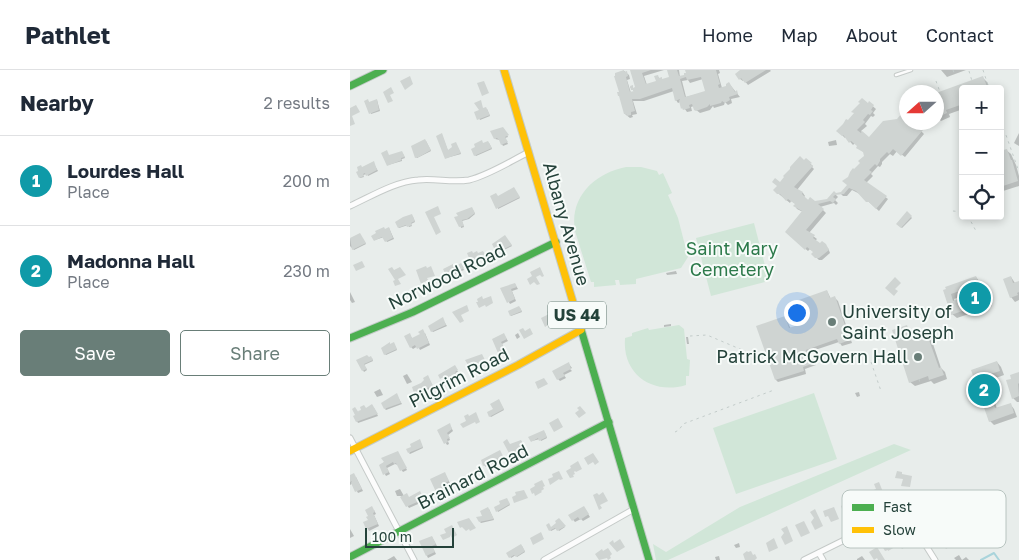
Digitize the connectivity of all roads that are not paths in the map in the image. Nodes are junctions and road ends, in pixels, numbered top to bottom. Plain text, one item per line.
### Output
1 (383, 70) edge
2 (504, 70) edge
3 (911, 70) edge
4 (896, 75) dead end
5 (350, 86) edge
6 (529, 152) junction
7 (350, 206) edge
8 (556, 242) junction
9 (582, 330) junction
10 (350, 338) edge
11 (609, 422) junction
12 (350, 438) edge
13 (353, 450) edge
14 (634, 509) junction
15 (400, 531) junction
16 (842, 541) edge
17 (927, 548) edge
18 (819, 553) junction
19 (350, 557) edge
20 (414, 560) edge
21 (544, 560) edge
22 (649, 560) edge
23 (804, 560) edge
24 (823, 560) edge
25 (935, 560) edge

1 - 5 main road
2 - 6 main road, Albany Avenue / US 44
3 - 4 lane
6 - 7 street
6 - 8 main road, Albany Avenue / US 44
8 - 9 main road, Albany Avenue / US 44
8 - 10 main road, Norwood Road
9 - 11 main road, Albany Avenue / US 44
9 - 13 main road, Pilgrim Road
11 - 14 main road, Albany Avenue / US 44
11 - 15 main road, Brainard Road
12 - 13 street
13 - 15 street
14 - 21 street
14 - 22 main road, Albany Avenue / US 44
15 - 19 main road, Brainard Road
15 - 20 street
16 - 18 street
17 - 25 street
18 - 23 street
18 - 24 street

